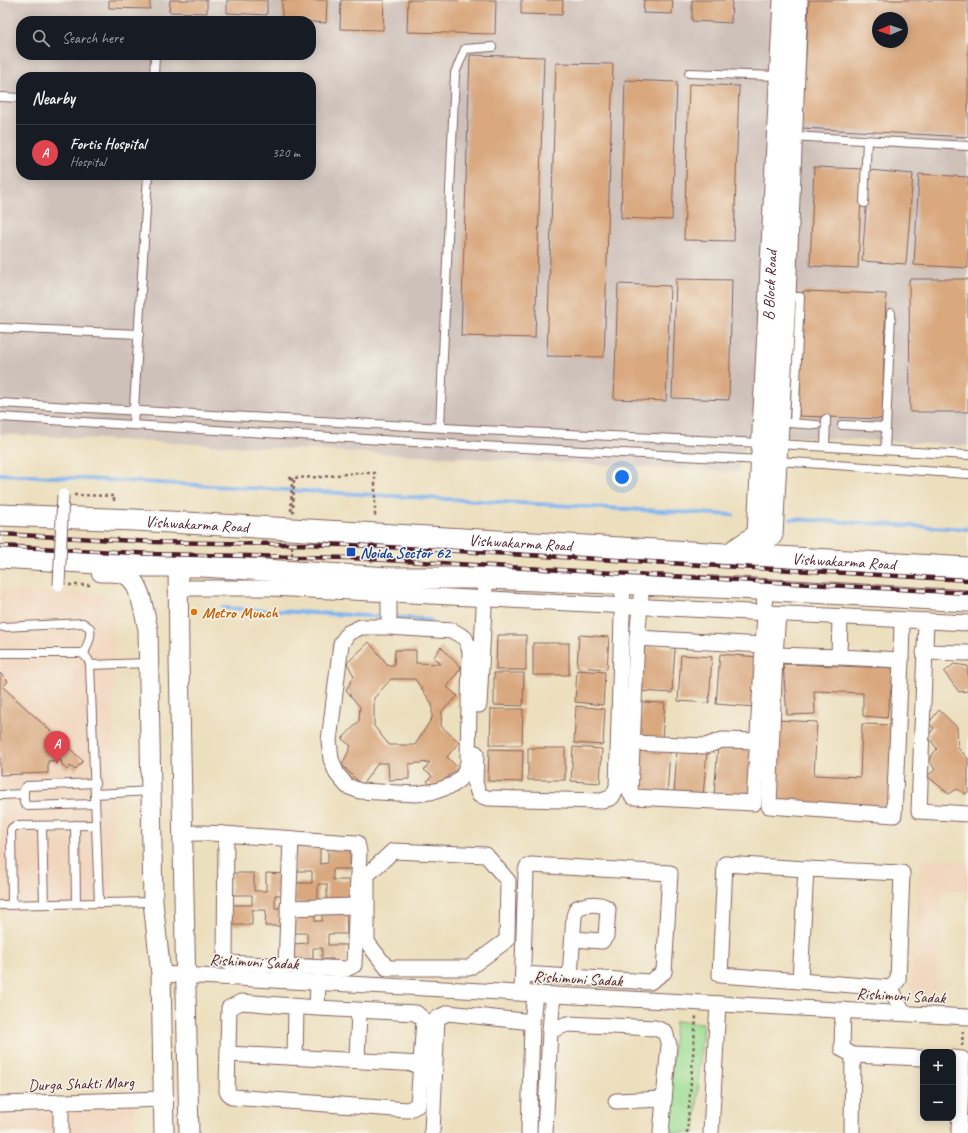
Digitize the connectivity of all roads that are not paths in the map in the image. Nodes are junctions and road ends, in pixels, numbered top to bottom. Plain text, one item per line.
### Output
1 (783, 0) edge
2 (798, 0) edge
3 (492, 47) dead end
4 (155, 60) edge
5 (154, 72) edge
6 (689, 73) dead end
7 (779, 76) junction
8 (0, 97) edge
9 (16, 98) edge
10 (791, 136) junction
11 (867, 141) junction
12 (968, 146) edge
13 (148, 180) edge
14 (864, 203) dead end
15 (891, 313) dead end
16 (0, 328) edge
17 (139, 334) junction
18 (0, 403) edge
19 (134, 410) junction
20 (0, 417) edge
21 (826, 419) dead end
22 (786, 423) junction
23 (133, 425) junction
24 (817, 425) dead end
25 (842, 425) dead end
26 (440, 427) junction
27 (886, 427) junction
28 (825, 446) junction
29 (885, 450) junction
30 (769, 452) junction
31 (968, 455) edge
32 (968, 474) edge
33 (63, 495) road end
34 (0, 515) edge
35 (727, 554) junction
36 (751, 556) junction
37 (0, 557) edge
38 (178, 565) junction
39 (0, 567) edge
40 (968, 568) edge
41 (486, 578) junction
42 (394, 580) junction
43 (632, 584) junction
44 (59, 585) road end
45 (178, 588) junction
46 (764, 590) junction
47 (484, 598) junction
48 (968, 601) edge
49 (622, 606) junction
50 (640, 606) junction
51 (771, 613) junction
52 (840, 617) junction
53 (902, 620) junction
54 (926, 621) junction
55 (968, 623) edge
56 (3, 627) dead end
57 (389, 627) junction
58 (637, 638) junction
59 (763, 645) junction
60 (924, 652) junction
61 (0, 653) edge
62 (968, 653) edge
63 (84, 654) junction
64 (776, 655) junction
65 (839, 657) junction
66 (901, 660) junction
67 (148, 663) junction
68 (90, 665) junction
69 (758, 741) junction
70 (632, 744) junction
71 (95, 783) junction
72 (151, 791) junction
73 (24, 794) junction
74 (95, 794) junction
75 (0, 795) edge
76 (95, 804) junction
77 (968, 814) edge
78 (74, 825) junction
79 (96, 825) junction
80 (42, 826) junction
81 (183, 834) junction
82 (226, 834) junction
83 (291, 839) junction
84 (806, 869) junction
85 (154, 902) junction
86 (76, 903) junction
87 (99, 903) junction
88 (44, 904) junction
89 (0, 905) edge
90 (12, 905) junction
91 (356, 906) junction
92 (288, 908) junction
93 (573, 940) dead end
94 (286, 966) junction
95 (415, 968) junction
96 (436, 968) junction
97 (161, 974) junction
98 (523, 974) junction
99 (186, 976) junction
100 (570, 977) junction
101 (800, 981) junction
102 (318, 983) junction
103 (414, 988) junction
104 (891, 988) junction
105 (435, 989) junction
106 (528, 994) junction
107 (553, 995) junction
108 (718, 1004) junction
109 (296, 1007) junction
110 (317, 1008) junction
111 (843, 1010) junction
112 (359, 1011) junction
113 (903, 1013) junction
114 (968, 1017) edge
115 (532, 1022) junction
116 (550, 1031) junction
117 (228, 1054) junction
118 (853, 1055) junction
119 (295, 1057) junction
120 (920, 1058) edge
121 (956, 1058) edge
122 (357, 1060) junction
123 (421, 1064) junction
124 (164, 1099) junction
125 (664, 1099) junction
126 (616, 1101) dead end
127 (61, 1102) junction
128 (0, 1104) edge
129 (61, 1133) edge
130 (164, 1133) edge
131 (189, 1133) edge
132 (432, 1133) edge
133 (529, 1133) edge
134 (545, 1133) edge
135 (661, 1133) edge
136 (711, 1133) edge
137 (852, 1133) edge
138 (959, 1133) edge

1 - 7 street, B Block Road
2 - 10 street
3 - 26 lane
4 - 5 lane
6 - 7 lane
7 - 30 street, B Block Road
8 - 9 lane
10 - 11 lane
10 - 22 street
11 - 12 lane
11 - 14 lane
13 - 17 lane
15 - 27 lane
16 - 17 lane
17 - 19 lane
18 - 19 lane
19 - 23 lane
19 - 26 lane
20 - 23 lane
21 - 28 lane
22 - 24 lane
22 - 30 street
23 - 30 lane
25 - 27 lane
26 - 30 lane
27 - 29 lane
28 - 29 lane
28 - 30 lane
29 - 31 lane
30 - 32 lane
30 - 35 street, B Block Road
30 - 36 street
33 - 44 street, bridge
34 - 35 main road, Vishwakarma Road
35 - 36 main road, Vishwakarma Road
36 - 40 main road, Vishwakarma Road
37 - 38 main road, Vishwakarma Road
38 - 42 main road, Vishwakarma Road
38 - 45 street
39 - 67 street
41 - 42 main road, Vishwakarma Road
41 - 43 main road, Vishwakarma Road
41 - 47 street
42 - 45 street
42 - 47 street
42 - 57 street
43 - 46 main road, Vishwakarma Road
43 - 49 street
43 - 50 street
45 - 81 street
46 - 48 main road, Vishwakarma Road
46 - 51 street
47 - 49 street
47 - 49 street
49 - 50 street
50 - 51 street
50 - 58 street
51 - 52 street
51 - 59 street
51 - 64 street
52 - 53 street
52 - 65 street
53 - 54 street
53 - 66 street
54 - 55 street
54 - 60 street
56 - 63 lane
57 - 57 street
58 - 59 street
58 - 70 street
59 - 69 street
60 - 62 street
60 - 77 street
61 - 63 lane
63 - 68 lane
64 - 65 street
64 - 66 street
65 - 66 street
67 - 68 lane
67 - 72 street
68 - 71 lane
69 - 70 street
69 - 70 street
71 - 73 lane
71 - 74 lane
72 - 74 lane
72 - 85 street
73 - 75 lane
73 - 76 lane
74 - 76 lane
76 - 79 lane
78 - 79 lane
78 - 80 lane
78 - 86 lane
79 - 87 lane
80 - 88 lane
80 - 90 lane
81 - 82 street
81 - 99 street
82 - 83 street
82 - 94 street
83 - 91 street
83 - 92 street
84 - 101 street
84 - 101 street
84 - 104 street
85 - 87 lane
85 - 97 street
86 - 87 lane
86 - 88 lane
88 - 90 lane
89 - 90 lane
91 - 92 street
91 - 94 street
92 - 94 street
93 - 100 street
95 - 96 street
95 - 96 street
95 - 103 street
96 - 105 street
97 - 99 street, Rishimuni Sadak
97 - 124 street
98 - 100 street
98 - 100 street
98 - 106 street
99 - 102 street, Rishimuni Sadak
99 - 131 street
101 - 104 street
102 - 103 street, Rishimuni Sadak
102 - 110 street
103 - 105 street, Rishimuni Sadak
104 - 113 street
105 - 106 street, Rishimuni Sadak
106 - 107 street, Rishimuni Sadak
106 - 115 street
107 - 108 street, Rishimuni Sadak
107 - 116 street
108 - 111 street, Rishimuni Sadak
108 - 136 street
109 - 110 street
109 - 117 street
109 - 119 street
110 - 112 street
111 - 113 street, Rishimuni Sadak
111 - 118 street
112 - 122 street
112 - 123 street
113 - 114 street, Rishimuni Sadak
115 - 132 street
115 - 133 street
116 - 125 street
116 - 134 street
117 - 119 street
117 - 123 street
118 - 120 street
118 - 137 street
119 - 122 street
121 - 138 street
122 - 123 street
124 - 127 street, Durga Shakti Marg
124 - 130 street
125 - 126 street
125 - 135 street
127 - 128 street, Durga Shakti Marg
127 - 129 street

